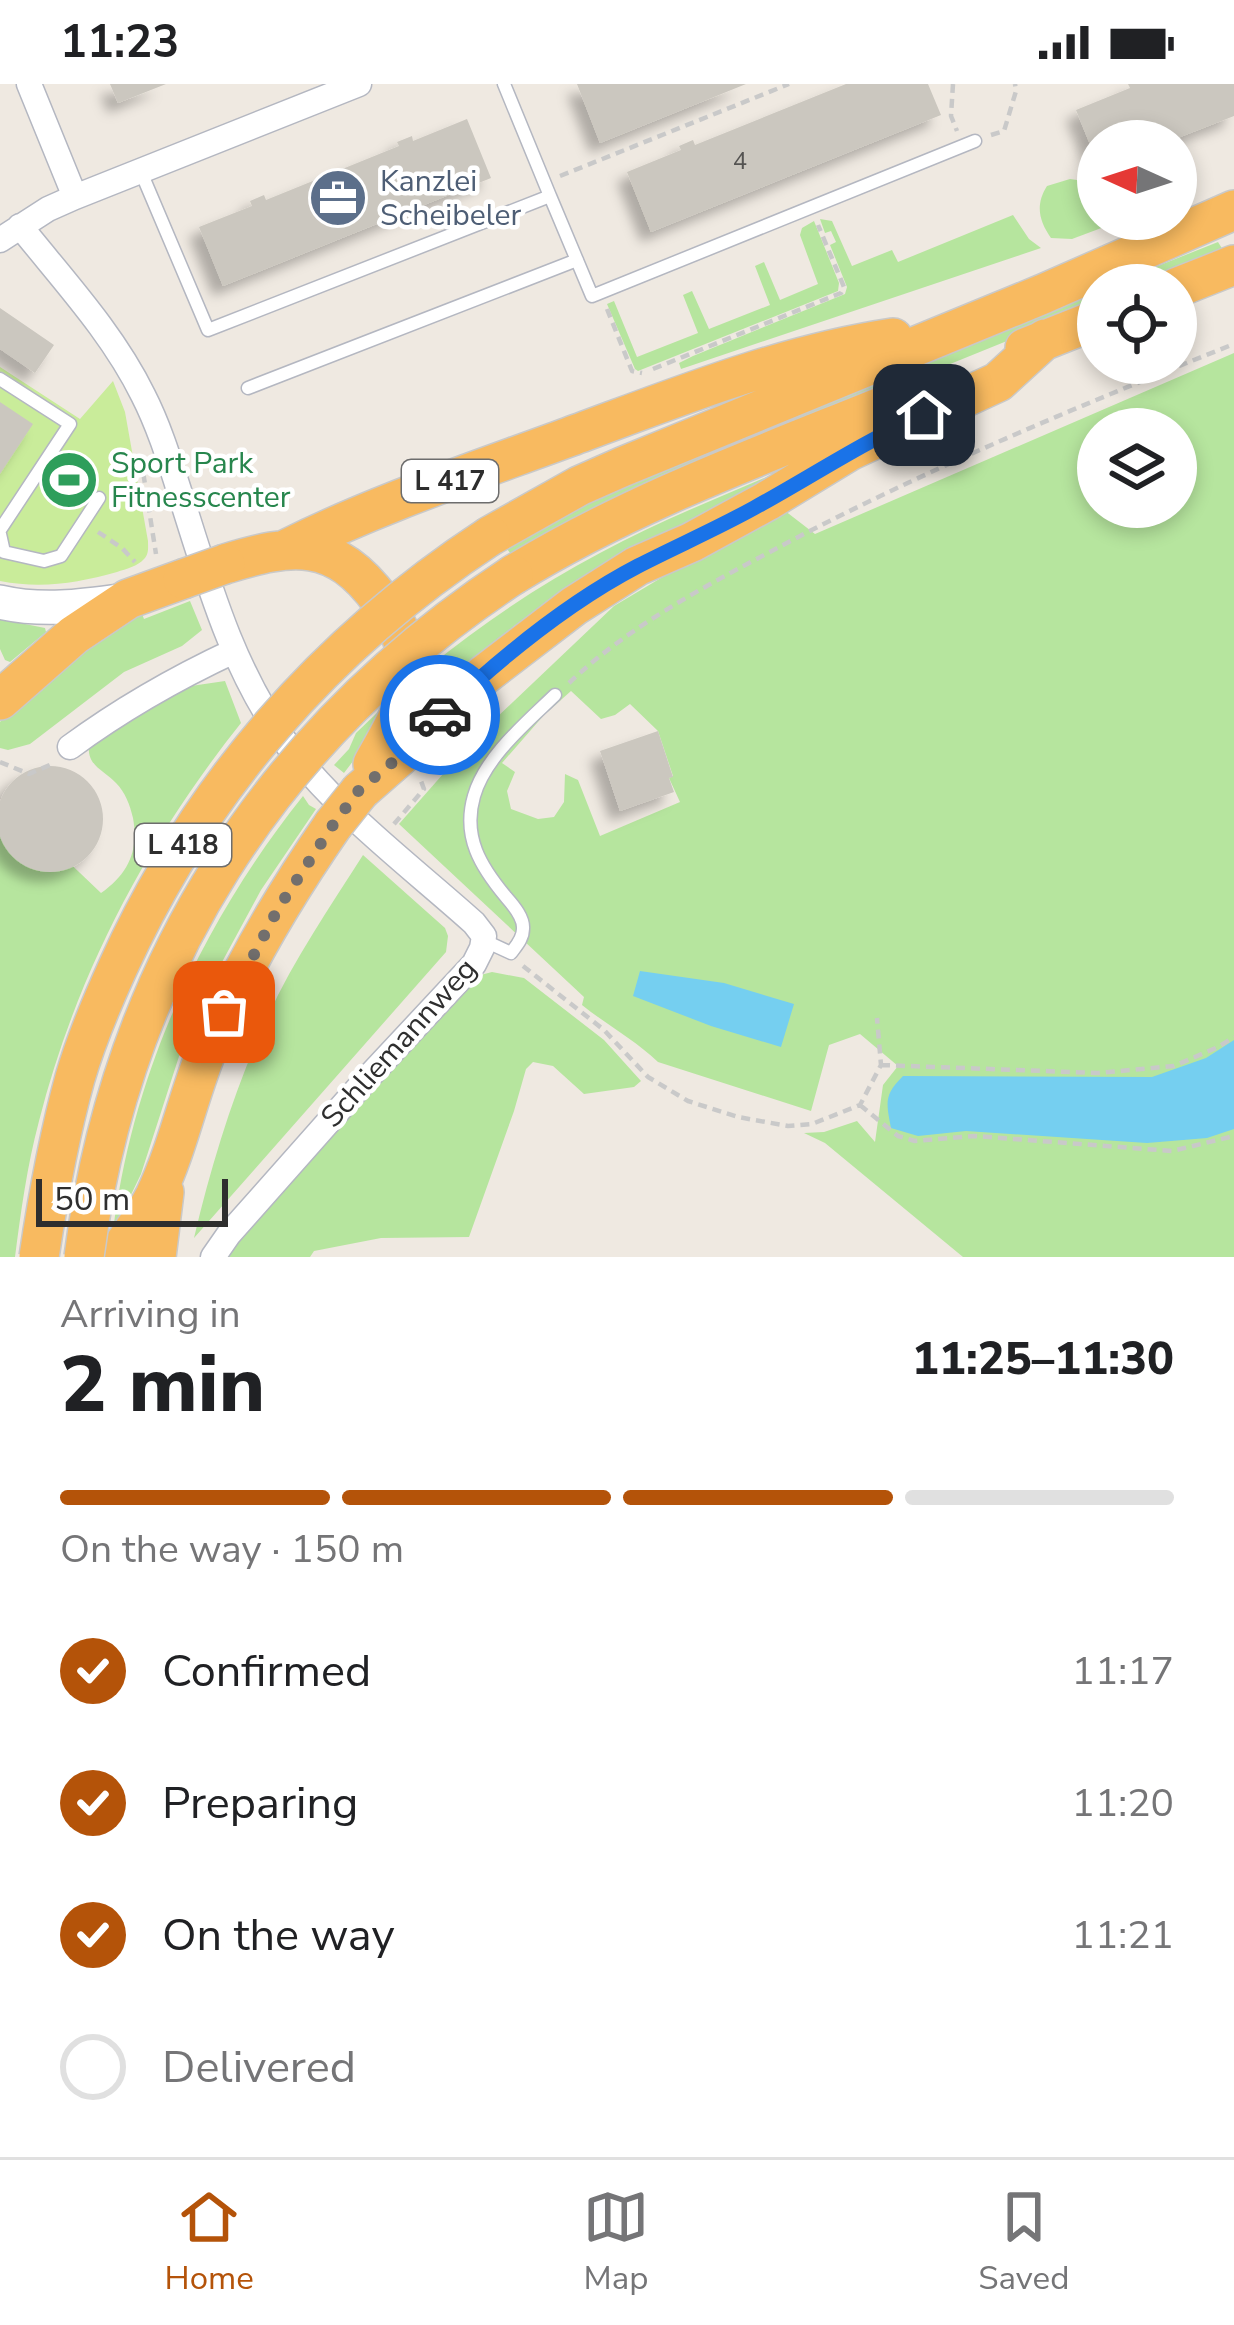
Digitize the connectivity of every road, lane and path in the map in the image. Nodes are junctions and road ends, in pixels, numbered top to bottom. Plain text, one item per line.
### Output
1 (29, 84) edge
2 (359, 84) edge
3 (504, 84) edge
4 (789, 84) edge
5 (953, 84) edge
6 (1015, 84) edge
7 (969, 144) junction
8 (140, 171) junction
9 (547, 189) junction
10 (75, 197) junction
11 (811, 207) junction
12 (1234, 210) edge
13 (10, 233) edge
14 (577, 260) junction
15 (1234, 266) edge
16 (1197, 280) edge
17 (600, 292) junction
18 (1077, 327) edge
19 (957, 329) junction
20 (1045, 340) junction
21 (1234, 344) edge
22 (0, 379) edge
23 (248, 388) dead end
24 (140, 447) dead end
25 (98, 499) dead end
26 (83, 522) junction
27 (0, 532) edge
28 (287, 549) junction
29 (171, 572) junction
30 (136, 585) junction
31 (0, 602) edge
32 (234, 651) junction
33 (555, 695) joint
34 (0, 700) edge
35 (70, 748) joint
36 (0, 762) edge
37 (419, 776) dead end
38 (359, 790) junction
39 (394, 823) dead end
40 (484, 940) junction
41 (530, 973) dead end
42 (877, 1018) dead end
43 (1234, 1036) edge
44 (881, 1065) junction
45 (860, 1105) junction
46 (1234, 1136) edge
47 (171, 1157) junction
48 (39, 1257) edge
49 (84, 1257) edge
50 (115, 1257) edge
51 (156, 1257) edge
52 (213, 1257) edge

1 - 10 street
2 - 8 street, Schliemannweg
3 - 9 lane
4 - 9 path
5 - 7 path
6 - 7 path
7 - 11 lane
8 - 9 lane
8 - 10 street, Schliemannweg
9 - 14 lane
10 - 13 street, Schliemannweg
11 - 17 lane
11 - 17 path
12 - 19 highway, L 417
13 - 32 street, Schliemannweg
14 - 17 lane
14 - 23 lane
15 - 16 highway
18 - 20 highway, L 417
19 - 28 highway, L 417
19 - 48 highway, L 418, bridge
20 - 38 highway, L 417
20 - 49 highway, L 418, bridge
21 - 33 path
22 - 27 lane
24 - 29 path
25 - 26 lane
26 - 27 lane
26 - 30 path
28 - 29 highway, L 417, bridge
28 - 38 highway, L 417
29 - 30 highway, L 417
30 - 31 main road
30 - 34 highway, L 417
32 - 35 street
32 - 40 street, Schliemannweg
33 - 40 lane
35 - 36 path
37 - 39 path
38 - 47 highway, L 417, bridge
40 - 52 street, Schliemannweg
41 - 45 path
42 - 44 path
43 - 44 path
44 - 45 path
45 - 46 path
47 - 50 highway, L 417
47 - 51 highway, L 417

